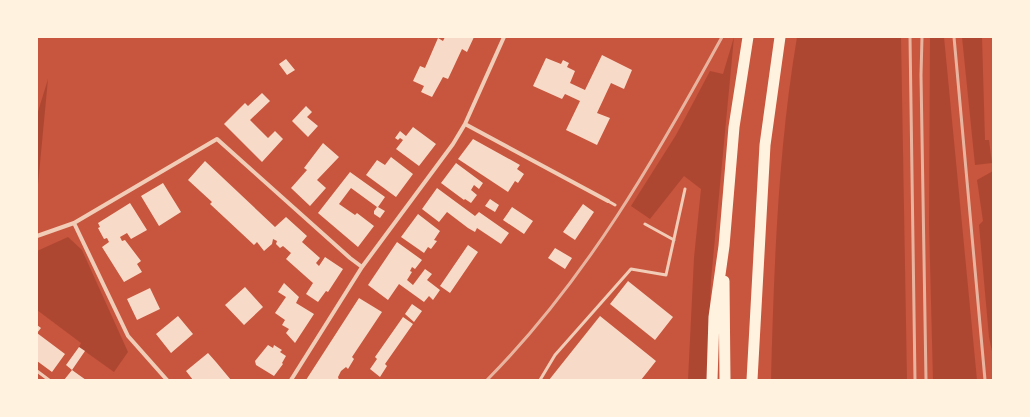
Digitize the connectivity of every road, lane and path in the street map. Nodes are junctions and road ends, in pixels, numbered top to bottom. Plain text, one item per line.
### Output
1 (504, 37) edge
2 (748, 37) edge
3 (780, 37) edge
4 (465, 124) junction
5 (685, 189) dead end
6 (608, 201) joint
7 (615, 205) dead end
8 (74, 223) junction
9 (645, 224) dead end
10 (37, 236) edge
11 (674, 240) junction
12 (724, 246) junction
13 (362, 267) junction
14 (37, 372) edge
15 (49, 380) edge
16 (167, 380) edge
17 (291, 380) edge
18 (540, 380) edge
19 (712, 380) edge
20 (726, 380) edge
21 (752, 380) edge

1 - 4 street
2 - 12 highway
3 - 21 highway
4 - 6 street
4 - 13 street
5 - 11 lane
6 - 7 lane
8 - 10 street
8 - 13 street
8 - 16 street
9 - 11 lane
11 - 18 lane
12 - 19 highway
12 - 20 highway
13 - 17 street
14 - 15 lane

